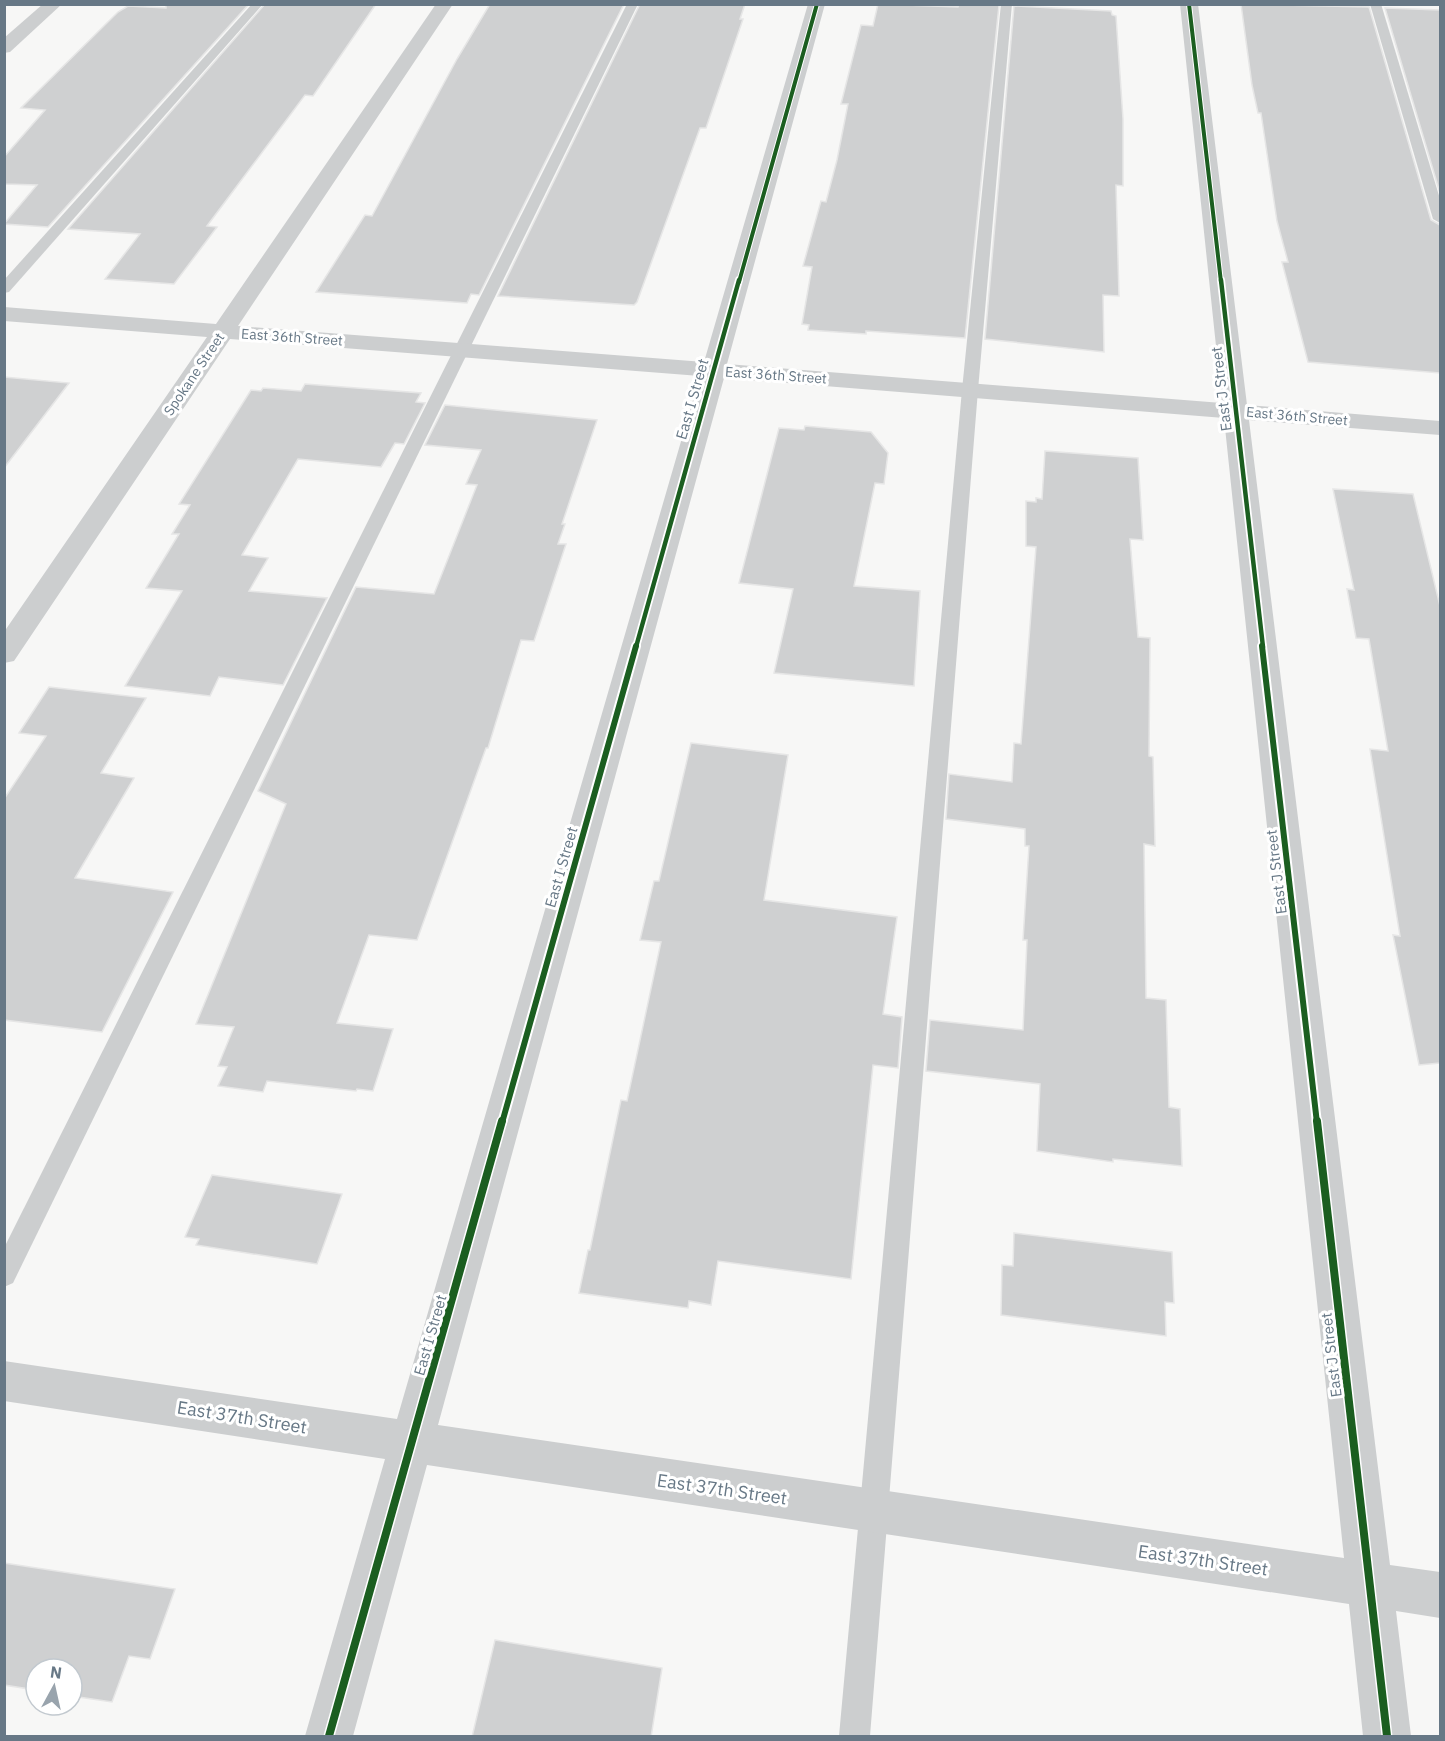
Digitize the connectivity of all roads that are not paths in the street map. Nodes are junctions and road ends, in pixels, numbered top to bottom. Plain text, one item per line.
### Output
1 (54, 4) edge
2 (258, 4) edge
3 (445, 4) edge
4 (633, 4) edge
5 (818, 4) edge
6 (1007, 4) edge
7 (1189, 4) edge
8 (1375, 4) edge
9 (4, 48) edge
10 (1440, 219) edge
11 (4, 289) edge
12 (4, 314) edge
13 (223, 332) junction
14 (461, 351) junction
15 (713, 370) junction
16 (970, 390) junction
17 (1235, 411) junction
18 (1440, 428) edge
19 (4, 654) edge
20 (4, 1275) edge
21 (4, 1381) edge
22 (413, 1443) junction
23 (873, 1511) junction
24 (1370, 1585) junction
25 (1440, 1595) edge
26 (329, 1737) edge
27 (854, 1737) edge
28 (1388, 1737) edge

1 - 9 street
2 - 11 lane
3 - 13 street, Spokane Street
4 - 14 lane
5 - 15 street, East I Street
6 - 16 lane
7 - 17 street, East J Street
8 - 10 lane
12 - 13 street, East 36th Street
13 - 14 street, East 36th Street
13 - 19 street, Spokane Street
14 - 15 street, East 36th Street
14 - 20 lane
15 - 16 street, East 36th Street
15 - 22 street, East I Street
16 - 17 street, East 36th Street
16 - 23 lane
17 - 18 street, East 36th Street
17 - 24 street, East J Street
21 - 22 street, East 37th Street
22 - 23 street, East 37th Street
22 - 26 street, East I Street
23 - 24 street, East 37th Street
23 - 27 lane
24 - 25 street, East 37th Street
24 - 28 street, East J Street

